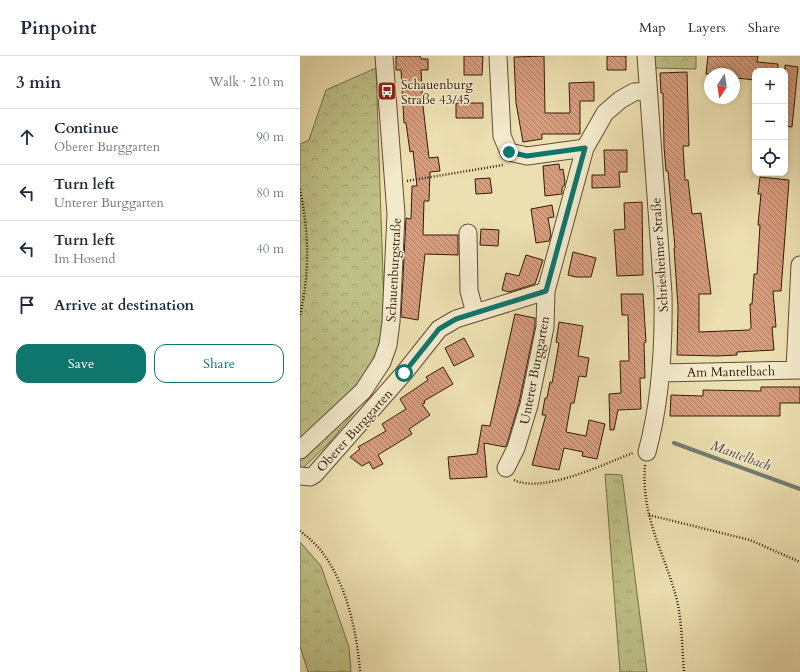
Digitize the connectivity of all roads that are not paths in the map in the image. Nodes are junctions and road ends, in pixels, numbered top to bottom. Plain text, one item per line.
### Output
1 (384, 56) edge
2 (498, 56) edge
3 (646, 56) edge
4 (647, 90) junction
5 (585, 148) junction
6 (468, 233) dead end
7 (800, 266) edge
8 (546, 291) junction
9 (475, 313) junction
10 (797, 370) edge
11 (661, 373) junction
12 (300, 450) edge
13 (647, 452) road end
14 (506, 468) road end
15 (300, 476) edge

1 - 12 street, Schauenburgstraße
2 - 5 street
3 - 4 street, Schriesheimer Straße
4 - 5 street, Unterer Burggarten
4 - 11 street, Schriesheimer Straße
5 - 8 street, Unterer Burggarten
6 - 9 street
7 - 10 street
8 - 9 street, Oberer Burggarten
8 - 14 street, Unterer Burggarten
9 - 15 street, Oberer Burggarten
10 - 11 street, Am Mantelbach
11 - 13 street, Schriesheimer Straße

